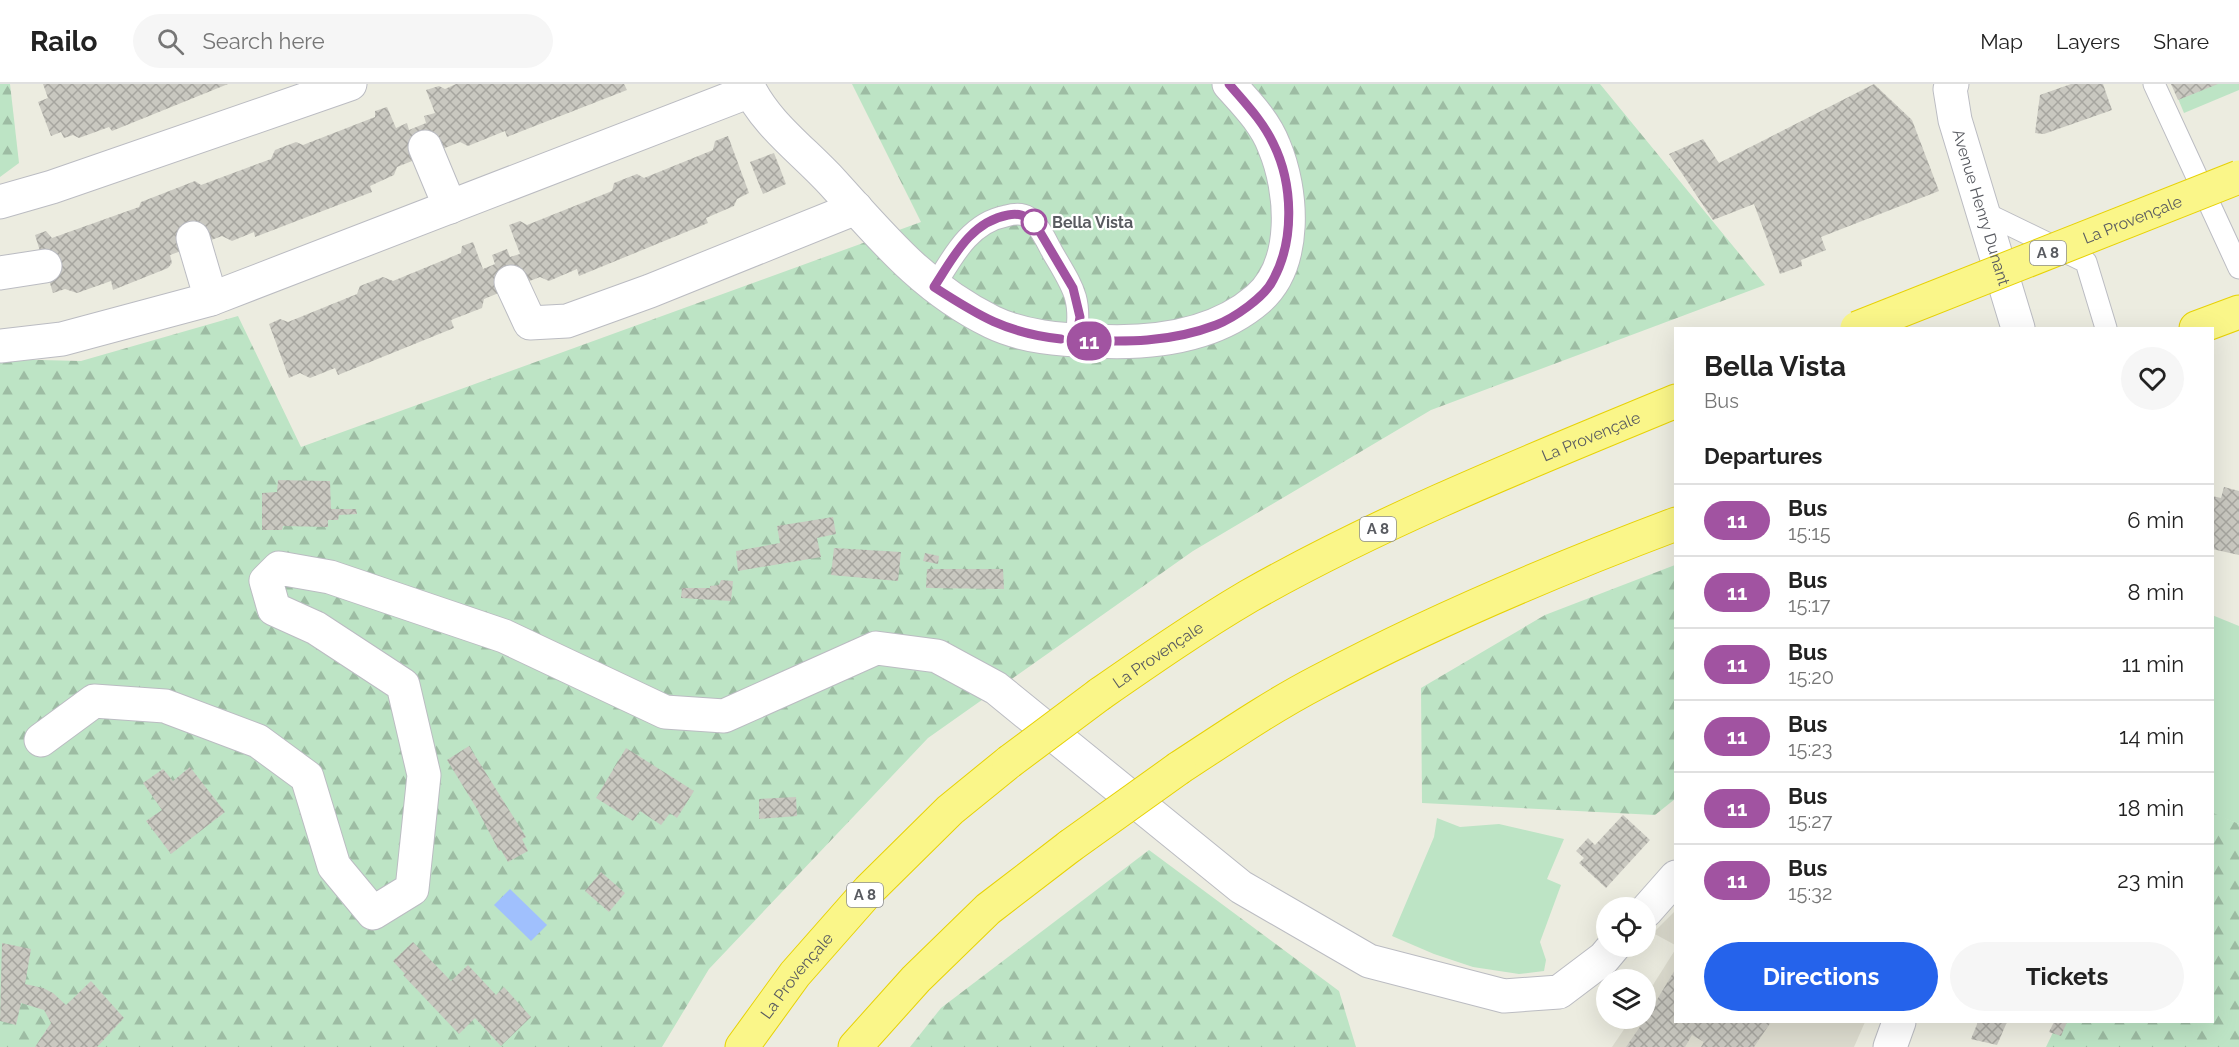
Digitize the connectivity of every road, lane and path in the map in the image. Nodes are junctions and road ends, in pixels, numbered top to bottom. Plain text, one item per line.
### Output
1 (1229, 84) edge
2 (2154, 84) edge
3 (1948, 86) edge
4 (331, 87) edge
5 (749, 87) edge
6 (425, 147) dead end
7 (2239, 177) edge
8 (0, 202) edge
9 (450, 207) junction
10 (855, 208) junction
11 (1983, 212) junction
12 (193, 238) dead end
13 (45, 266) dead end
14 (2239, 268) edge
15 (0, 273) edge
16 (511, 282) dead end
17 (934, 287) junction
18 (211, 299) junction
19 (2239, 312) edge
20 (1860, 327) edge
21 (2018, 327) edge
22 (2106, 327) edge
23 (2199, 327) edge
24 (1076, 340) junction
25 (0, 346) edge
26 (1674, 402) edge
27 (1674, 525) edge
28 (41, 740) dead end
29 (1674, 879) edge
30 (1656, 900) edge
31 (1605, 957) edge
32 (1899, 1023) edge
33 (742, 1047) edge
34 (855, 1047) edge
35 (1890, 1047) edge

1 - 24 street
2 - 14 lane
3 - 11 street, Avenue Henry Dunant
4 - 8 street
5 - 9 street
5 - 10 street
6 - 9 street
7 - 20 highway, La Provençale / A 8, bridge
9 - 18 street
10 - 16 street
10 - 17 street
11 - 21 street, Avenue Henry Dunant
11 - 22 lane
12 - 18 street
13 - 15 street
17 - 24 street
17 - 24 lane
18 - 25 street
19 - 23 highway
26 - 33 highway, La Provençale / A 8, bridge
27 - 34 highway, bridge
28 - 31 street
29 - 30 street
32 - 35 street

